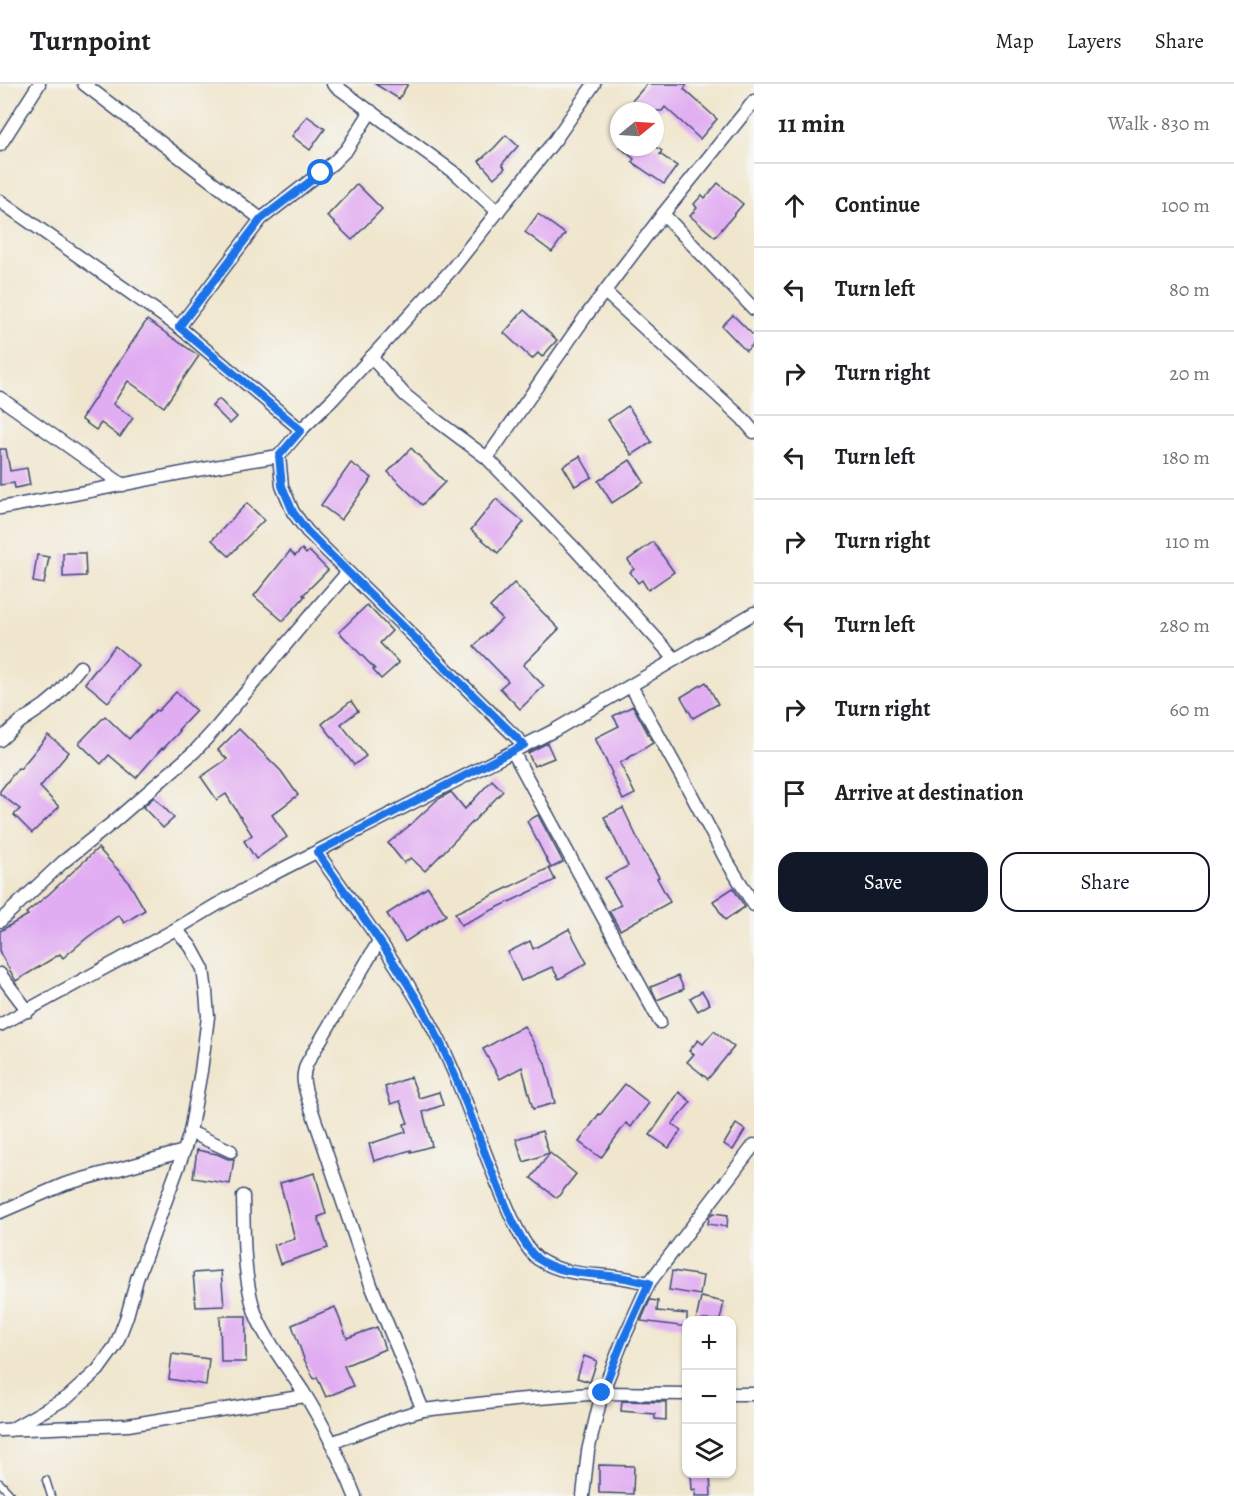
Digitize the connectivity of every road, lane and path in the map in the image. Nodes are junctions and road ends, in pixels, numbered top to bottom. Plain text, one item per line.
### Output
1 (39, 84) edge
2 (84, 84) edge
3 (333, 84) edge
4 (594, 84) edge
5 (752, 108) edge
6 (371, 111) junction
7 (0, 145) edge
8 (0, 201) edge
9 (498, 212) junction
10 (663, 214) junction
11 (261, 219) junction
12 (605, 292) junction
13 (754, 309) edge
14 (179, 327) junction
15 (371, 357) junction
16 (0, 398) edge
17 (301, 430) junction
18 (754, 432) edge
19 (279, 456) junction
20 (487, 458) junction
21 (123, 486) junction
22 (0, 508) edge
23 (348, 572) junction
24 (754, 614) edge
25 (675, 659) junction
26 (80, 667) dead end
27 (631, 686) junction
28 (0, 740) edge
29 (518, 748) junction
30 (317, 852) junction
31 (754, 904) edge
32 (0, 921) edge
33 (176, 929) junction
34 (379, 941) junction
35 (0, 974) edge
36 (28, 1011) junction
37 (660, 1022) dead end
38 (0, 1025) edge
39 (190, 1132) junction
40 (754, 1145) edge
41 (184, 1151) junction
42 (231, 1151) dead end
43 (243, 1196) dead end
44 (0, 1212) edge
45 (649, 1283) junction
46 (602, 1393) junction
47 (682, 1394) edge
48 (736, 1394) edge
49 (754, 1394) edge
50 (305, 1396) junction
51 (423, 1410) junction
52 (5, 1430) edge
53 (330, 1443) junction
54 (46, 1480) dead end
55 (0, 1483) edge
56 (12, 1496) edge
57 (51, 1496) edge
58 (355, 1496) edge
59 (583, 1496) edge

1 - 7 street
2 - 11 street
3 - 6 street
4 - 9 street
5 - 10 street
6 - 9 street
6 - 11 street
8 - 14 street
9 - 15 street
10 - 12 street
10 - 13 street
11 - 14 street
12 - 18 street
12 - 20 street
14 - 17 street
15 - 17 street
15 - 20 street
16 - 21 street
17 - 19 street
19 - 21 street
19 - 23 street
20 - 25 street
21 - 22 street
23 - 29 street
23 - 32 street
24 - 25 street
25 - 27 street
26 - 28 street
27 - 29 street
27 - 31 street
29 - 30 street
29 - 37 street
30 - 33 street
30 - 34 street
33 - 36 street
33 - 39 street
34 - 45 street
34 - 51 street
35 - 36 street
36 - 38 street
39 - 41 street
39 - 42 street
40 - 45 street
41 - 44 street
41 - 52 street
43 - 50 street
45 - 46 street
46 - 47 street
46 - 51 street
46 - 59 street
48 - 49 street
50 - 52 street
50 - 53 street
51 - 53 street
53 - 58 street
54 - 57 lane
55 - 56 lane

